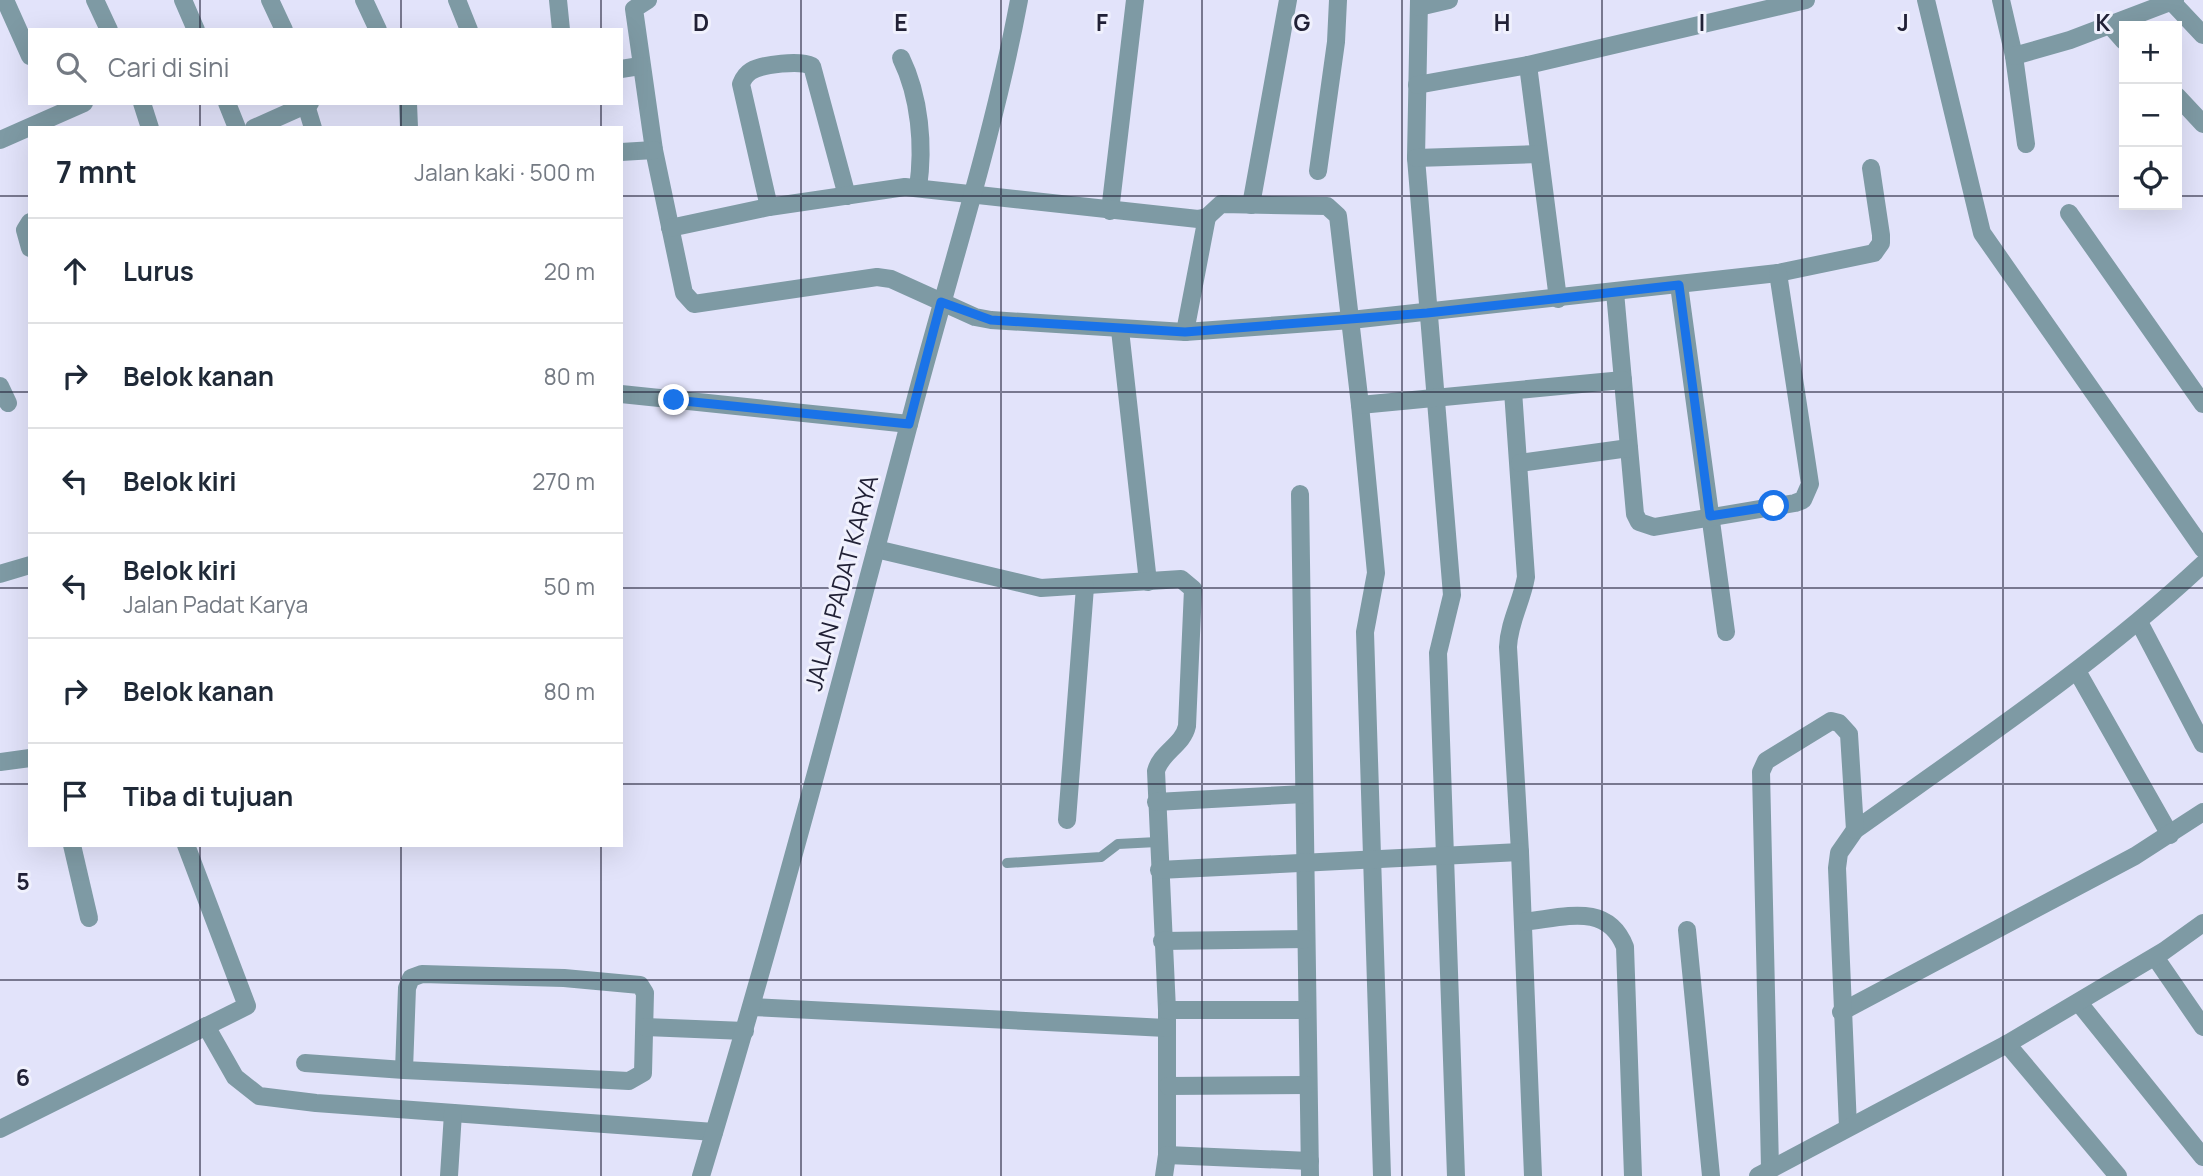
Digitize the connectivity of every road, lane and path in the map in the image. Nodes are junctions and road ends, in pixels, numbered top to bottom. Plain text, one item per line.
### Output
1 (5, 0) edge
2 (95, 0) edge
3 (183, 0) edge
4 (270, 0) edge
5 (364, 0) edge
6 (558, 0) edge
7 (648, 0) edge
8 (1019, 0) edge
9 (1135, 0) edge
10 (1288, 0) edge
11 (1338, 0) edge
12 (1449, 0) edge
13 (1806, 0) edge
14 (1926, 0) edge
15 (2001, 0) edge
16 (459, 1) edge
17 (2174, 1) edge
18 (1419, 4) edge
19 (2109, 24) junction
20 (108, 28) edge
21 (195, 28) edge
22 (283, 28) edge
23 (377, 28) edge
24 (468, 28) edge
25 (561, 28) edge
26 (2119, 35) edge
27 (2203, 35) edge
28 (28, 51) edge
29 (2014, 56) junction
30 (901, 58) dead end
31 (1528, 65) junction
32 (640, 66) junction
33 (623, 69) edge
34 (1417, 85) junction
35 (2182, 101) edge
36 (74, 105) edge
37 (143, 105) edge
38 (228, 105) edge
39 (306, 105) edge
40 (308, 105) edge
41 (408, 105) edge
42 (54, 109) edge
43 (2203, 124) edge
44 (149, 126) edge
45 (236, 126) edge
46 (258, 126) edge
47 (313, 126) edge
48 (409, 126) edge
49 (0, 140) edge
50 (2026, 144) dead end
51 (654, 150) junction
52 (623, 152) edge
53 (1539, 153) junction
54 (1416, 158) junction
55 (1871, 168) dead end
56 (1318, 171) dead end
57 (918, 188) junction
58 (973, 194) junction
59 (847, 196) junction
60 (1251, 205) junction
61 (769, 207) junction
62 (1110, 211) junction
63 (2069, 212) dead end
64 (1207, 217) junction
65 (670, 228) junction
66 (1778, 273) junction
67 (1679, 285) junction
68 (1615, 292) junction
69 (1558, 299) junction
70 (941, 302) junction
71 (1427, 313) junction
72 (1351, 320) junction
73 (1120, 330) junction
74 (1185, 332) junction
75 (1623, 380) junction
76 (0, 386) edge
77 (1513, 391) junction
78 (623, 394) edge
79 (1436, 400) junction
80 (8, 403) dead end
81 (2203, 404) edge
82 (1360, 405) junction
83 (909, 424) junction
84 (1629, 448) junction
85 (1520, 463) junction
86 (1300, 494) dead end
87 (1710, 516) junction
88 (876, 549) junction
89 (2203, 549) edge
90 (28, 566) edge
91 (2201, 573) edge
92 (0, 574) edge
93 (1148, 582) junction
94 (1085, 587) junction
95 (2139, 622) junction
96 (1726, 632) dead end
97 (2077, 671) junction
98 (2203, 744) edge
99 (28, 758) edge
100 (0, 762) edge
101 (1304, 794) junction
102 (1156, 802) junction
103 (2203, 813) edge
104 (1067, 820) dead end
105 (1855, 830) junction
106 (2170, 835) junction
107 (1157, 842) junction
108 (72, 847) edge
109 (187, 847) edge
110 (1520, 852) junction
111 (1446, 856) junction
112 (1371, 859) junction
113 (1007, 863) dead end
114 (1305, 863) junction
115 (1158, 870) junction
116 (89, 918) dead end
117 (1523, 922) junction
118 (2203, 923) edge
119 (1687, 930) dead end
120 (1306, 939) junction
121 (1162, 941) junction
122 (2155, 957) junction
123 (2079, 1003) junction
124 (752, 1007) junction
125 (1305, 1010) junction
126 (1841, 1012) junction
127 (1166, 1019) junction
128 (206, 1026) junction
129 (645, 1027) junction
130 (2203, 1027) edge
131 (745, 1031) junction
132 (2007, 1044) junction
133 (305, 1063) dead end
134 (404, 1070) junction
135 (1307, 1085) junction
136 (1168, 1086) junction
137 (453, 1113) junction
138 (1848, 1127) junction
139 (0, 1129) edge
140 (714, 1132) junction
141 (1167, 1155) junction
142 (2203, 1157) edge
143 (1310, 1168) edge
144 (1764, 1172) edge
145 (449, 1176) edge
146 (701, 1176) edge
147 (1164, 1176) edge
148 (1382, 1176) edge
149 (1456, 1176) edge
150 (1533, 1176) edge
151 (1633, 1176) edge
152 (1711, 1176) edge
153 (2118, 1176) edge

1 - 28 street
2 - 20 street
3 - 21 street
4 - 22 street
5 - 23 street
6 - 25 street
7 - 32 street
8 - 58 street, JALAN PADAT KARYA
9 - 62 street
10 - 60 street
11 - 56 street
12 - 18 street
13 - 31 street
14 - 89 street
15 - 29 street
16 - 24 street
17 - 19 street
17 - 27 street
18 - 34 street
19 - 26 street
19 - 29 street
29 - 50 street
30 - 57 street
31 - 34 street
31 - 53 street
32 - 33 street
32 - 51 street
34 - 54 street
35 - 43 street
36 - 42 street
37 - 44 street
38 - 45 street
39 - 46 street
40 - 47 street
41 - 48 street
42 - 49 street
51 - 52 street
51 - 65 street
53 - 54 street
53 - 69 street
54 - 71 street
55 - 66 street
57 - 58 street
57 - 59 street
58 - 62 street
58 - 70 street, JALAN PADAT KARYA
59 - 61 street
59 - 61 street
60 - 64 street
60 - 72 street
61 - 65 street
62 - 64 street
63 - 81 street
64 - 74 street
65 - 70 street
66 - 67 street
66 - 87 street
67 - 68 street
67 - 87 street
68 - 69 street
68 - 75 street
69 - 71 street
70 - 73 street
70 - 83 street, JALAN PADAT KARYA
71 - 72 street
71 - 79 street
72 - 74 street
72 - 82 street
73 - 74 street
73 - 93 street
75 - 77 street
75 - 84 street
76 - 80 street
77 - 79 street
77 - 85 street
78 - 83 street
79 - 82 street
79 - 111 street
82 - 112 street
83 - 88 street, JALAN PADAT KARYA
84 - 85 street
84 - 87 street
85 - 110 street
86 - 101 street
87 - 96 street
88 - 94 street
88 - 124 street, JALAN PADAT KARYA
90 - 92 street
91 - 95 street
93 - 94 street
93 - 102 street
94 - 104 street
95 - 97 street
95 - 98 street
97 - 105 street
97 - 106 street
99 - 100 street
101 - 102 street
101 - 114 street
102 - 107 street
103 - 106 street
105 - 126 street
105 - 144 street
106 - 126 street
107 - 113 lane
107 - 115 street
108 - 116 street
109 - 128 street
110 - 111 street
110 - 117 street
111 - 112 street
111 - 149 street
112 - 114 street
112 - 148 street
114 - 115 street
114 - 120 street
115 - 121 street
117 - 150 street
117 - 151 street
118 - 122 street
119 - 152 street
120 - 121 street
120 - 125 street
121 - 127 street
122 - 123 street
122 - 130 street
123 - 132 street
123 - 142 street
124 - 127 street
124 - 131 street, JALAN PADAT KARYA
125 - 127 street
125 - 135 street
126 - 138 street
127 - 136 street
128 - 137 street
128 - 139 street
129 - 131 street
129 - 134 street
129 - 134 street
131 - 140 street, JALAN PADAT KARYA
132 - 138 street
132 - 153 street
133 - 134 street
135 - 136 street
135 - 143 street
136 - 141 street
137 - 140 street
137 - 145 street
138 - 144 street
140 - 146 street, JALAN PADAT KARYA
141 - 143 street
141 - 147 street

